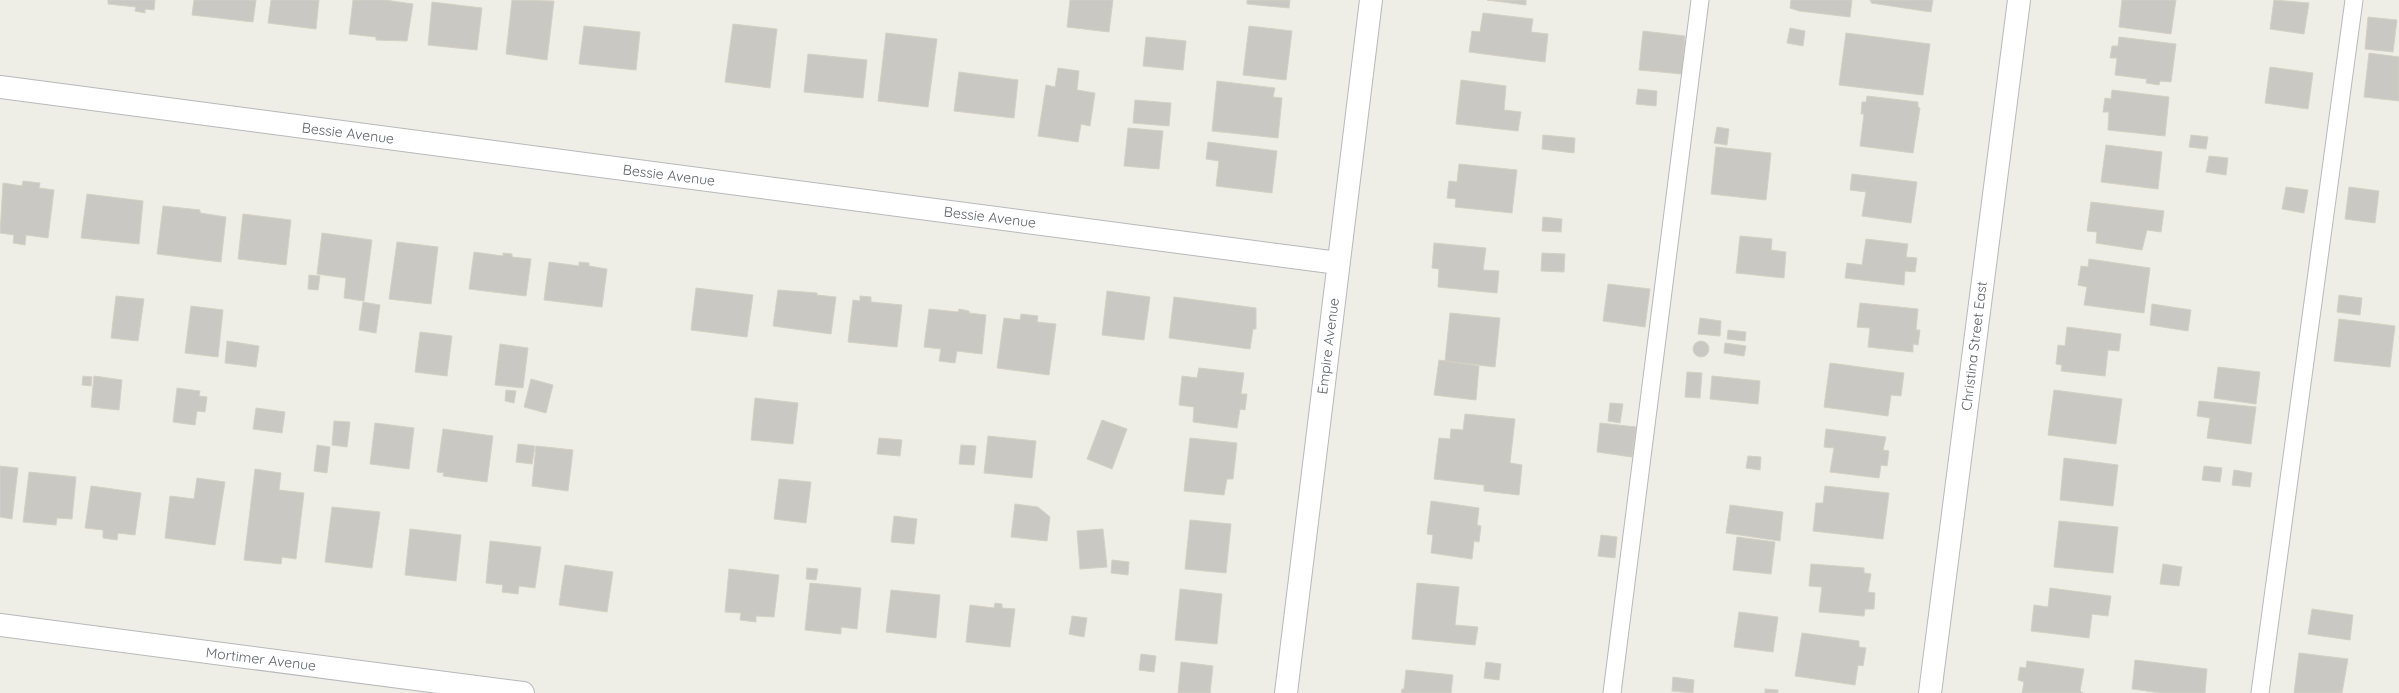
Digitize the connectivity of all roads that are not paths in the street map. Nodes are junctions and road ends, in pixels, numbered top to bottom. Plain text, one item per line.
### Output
1 (1370, 0) edge
2 (1700, 0) edge
3 (2019, 0) edge
4 (2354, 0) edge
5 (0, 87) edge
6 (1338, 263) junction
7 (0, 626) edge
8 (523, 693) edge
9 (1286, 693) edge
10 (1612, 693) edge
11 (1930, 693) edge
12 (2260, 693) edge

1 - 6 street, Empire Avenue
2 - 10 lane
3 - 11 street, Christina Street East
4 - 12 lane
5 - 6 street, Bessie Avenue
6 - 9 street, Empire Avenue
7 - 8 street, Mortimer Avenue

